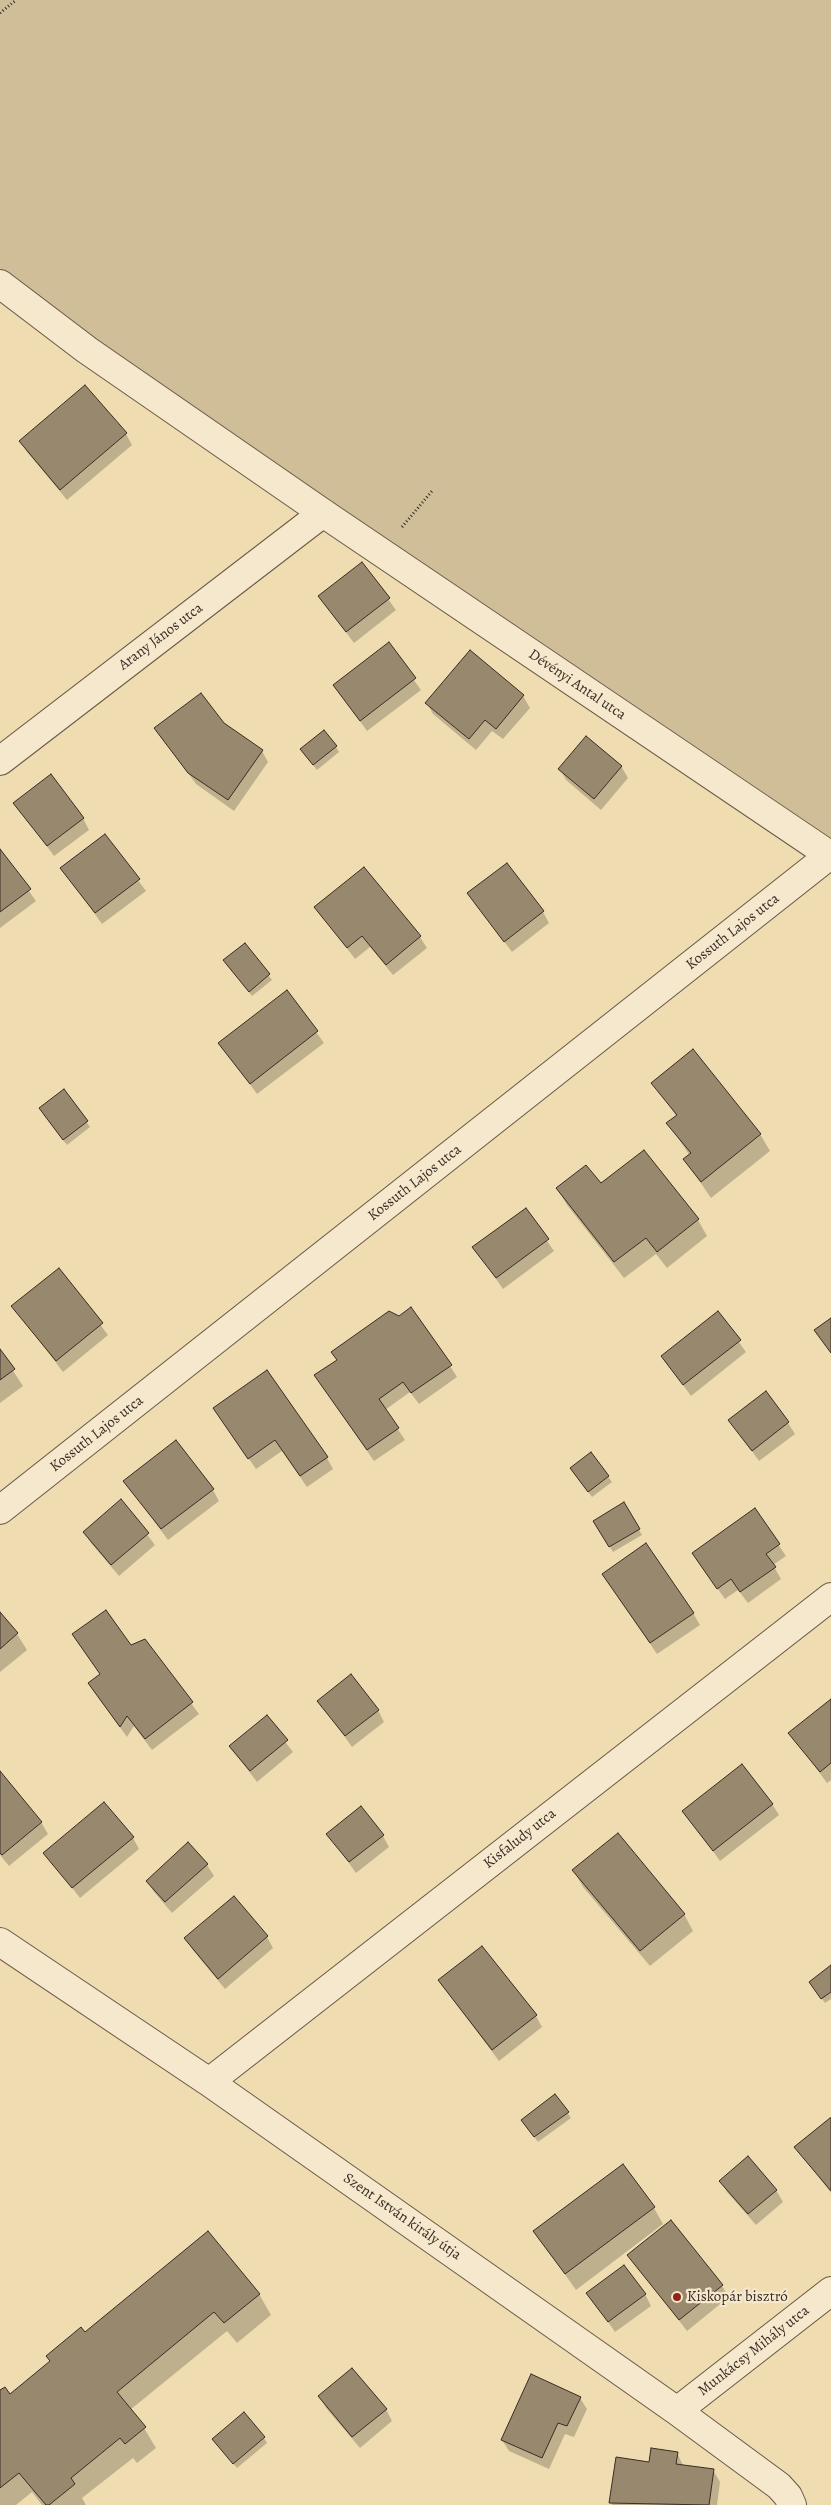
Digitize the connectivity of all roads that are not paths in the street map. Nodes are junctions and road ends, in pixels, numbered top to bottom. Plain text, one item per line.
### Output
1 (0, 284) edge
2 (323, 513) junction
3 (0, 761) edge
4 (830, 856) edge
5 (0, 1510) edge
6 (831, 1597) edge
7 (0, 1942) edge
8 (209, 2082) junction
9 (831, 2291) edge
10 (677, 2411) junction
11 (792, 2505) edge

1 - 2 street, Dévényi Antal utca
2 - 3 street, Arany János utca
2 - 4 street, Dévényi Antal utca
4 - 5 street, Kossuth Lajos utca
6 - 8 street, Kisfaludy utca
7 - 8 street, Szent István király útja
8 - 10 street, Szent István király útja
9 - 10 street, Munkácsy Mihály utca
10 - 11 street, Szent István király útja

